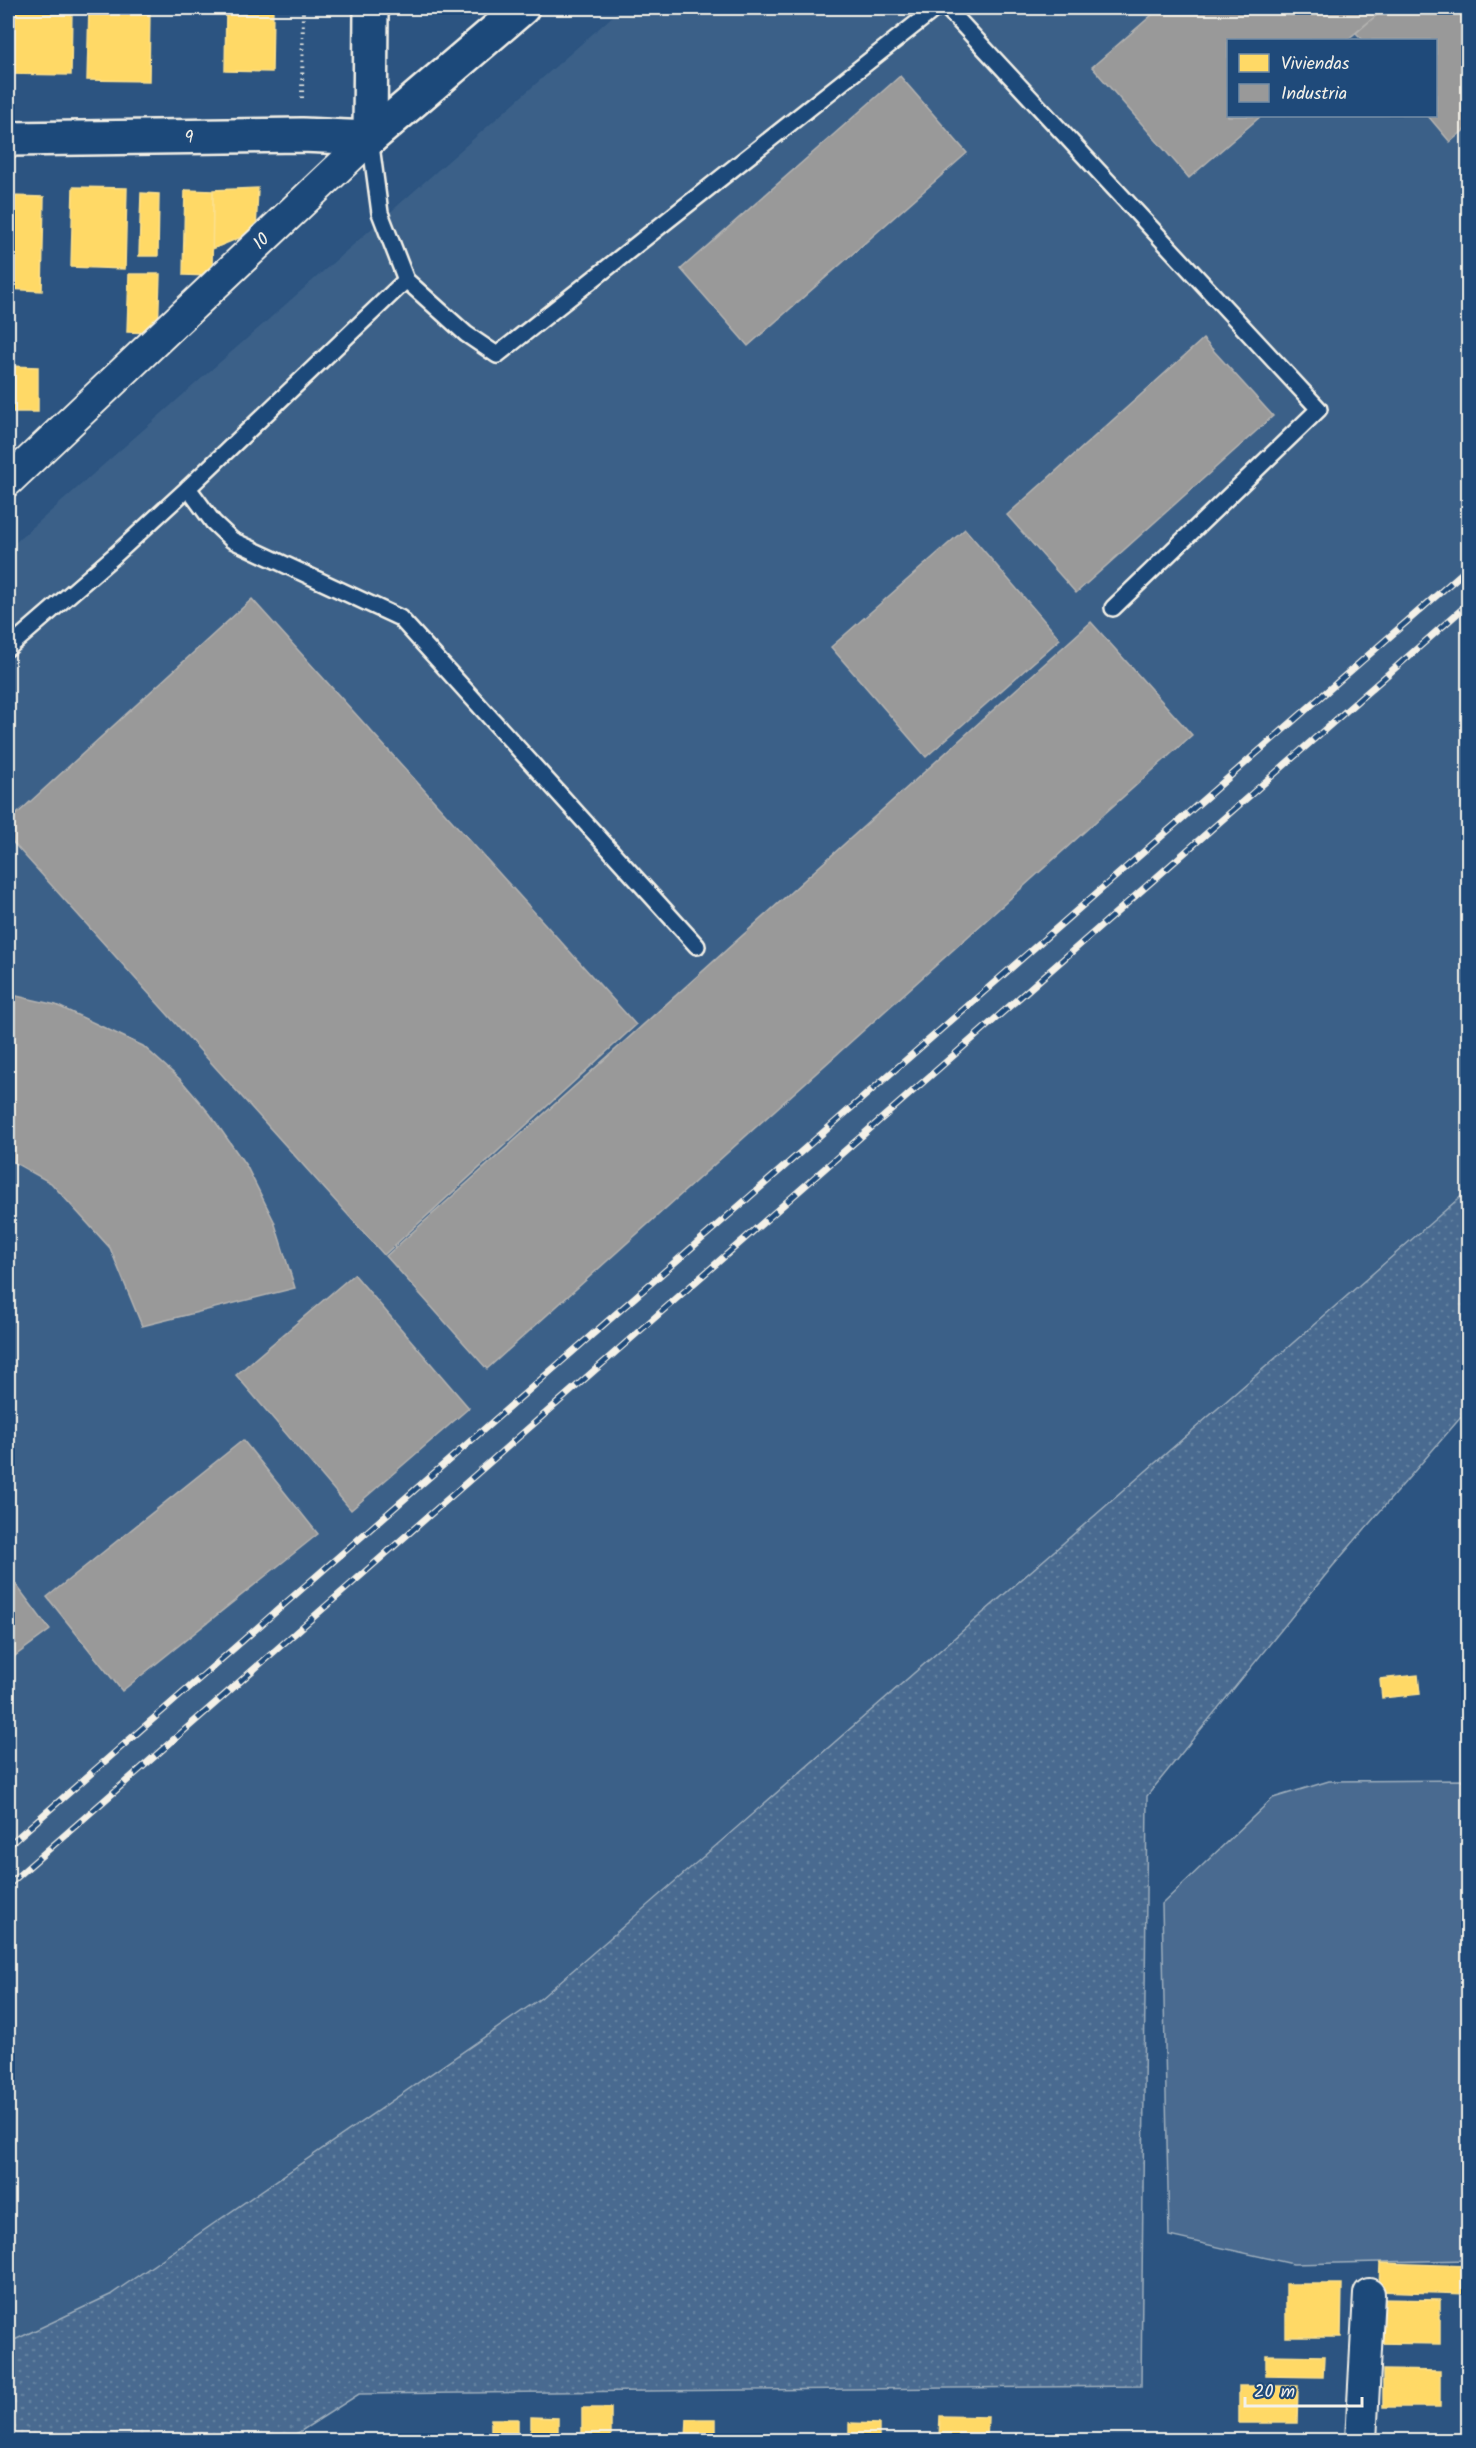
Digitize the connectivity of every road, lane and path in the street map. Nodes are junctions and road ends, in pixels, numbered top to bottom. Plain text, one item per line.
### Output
1 (303, 8) edge
2 (371, 8) edge
3 (522, 8) edge
4 (936, 8) edge
5 (947, 8) edge
6 (302, 135) junction
7 (370, 138) junction
8 (8, 139) edge
9 (406, 280) junction
10 (8, 481) edge
11 (188, 488) junction
12 (1113, 608) dead end
13 (8, 648) edge
14 (697, 946) dead end
15 (1369, 2294) dead end
16 (1361, 2440) edge

1 - 6 path
2 - 7 street
3 - 7 street, 10
4 - 9 lane
5 - 12 lane
6 - 7 street, 9
6 - 8 street, 9
7 - 9 lane
7 - 10 street, 10
9 - 11 lane
11 - 13 lane
11 - 14 lane
15 - 16 street

